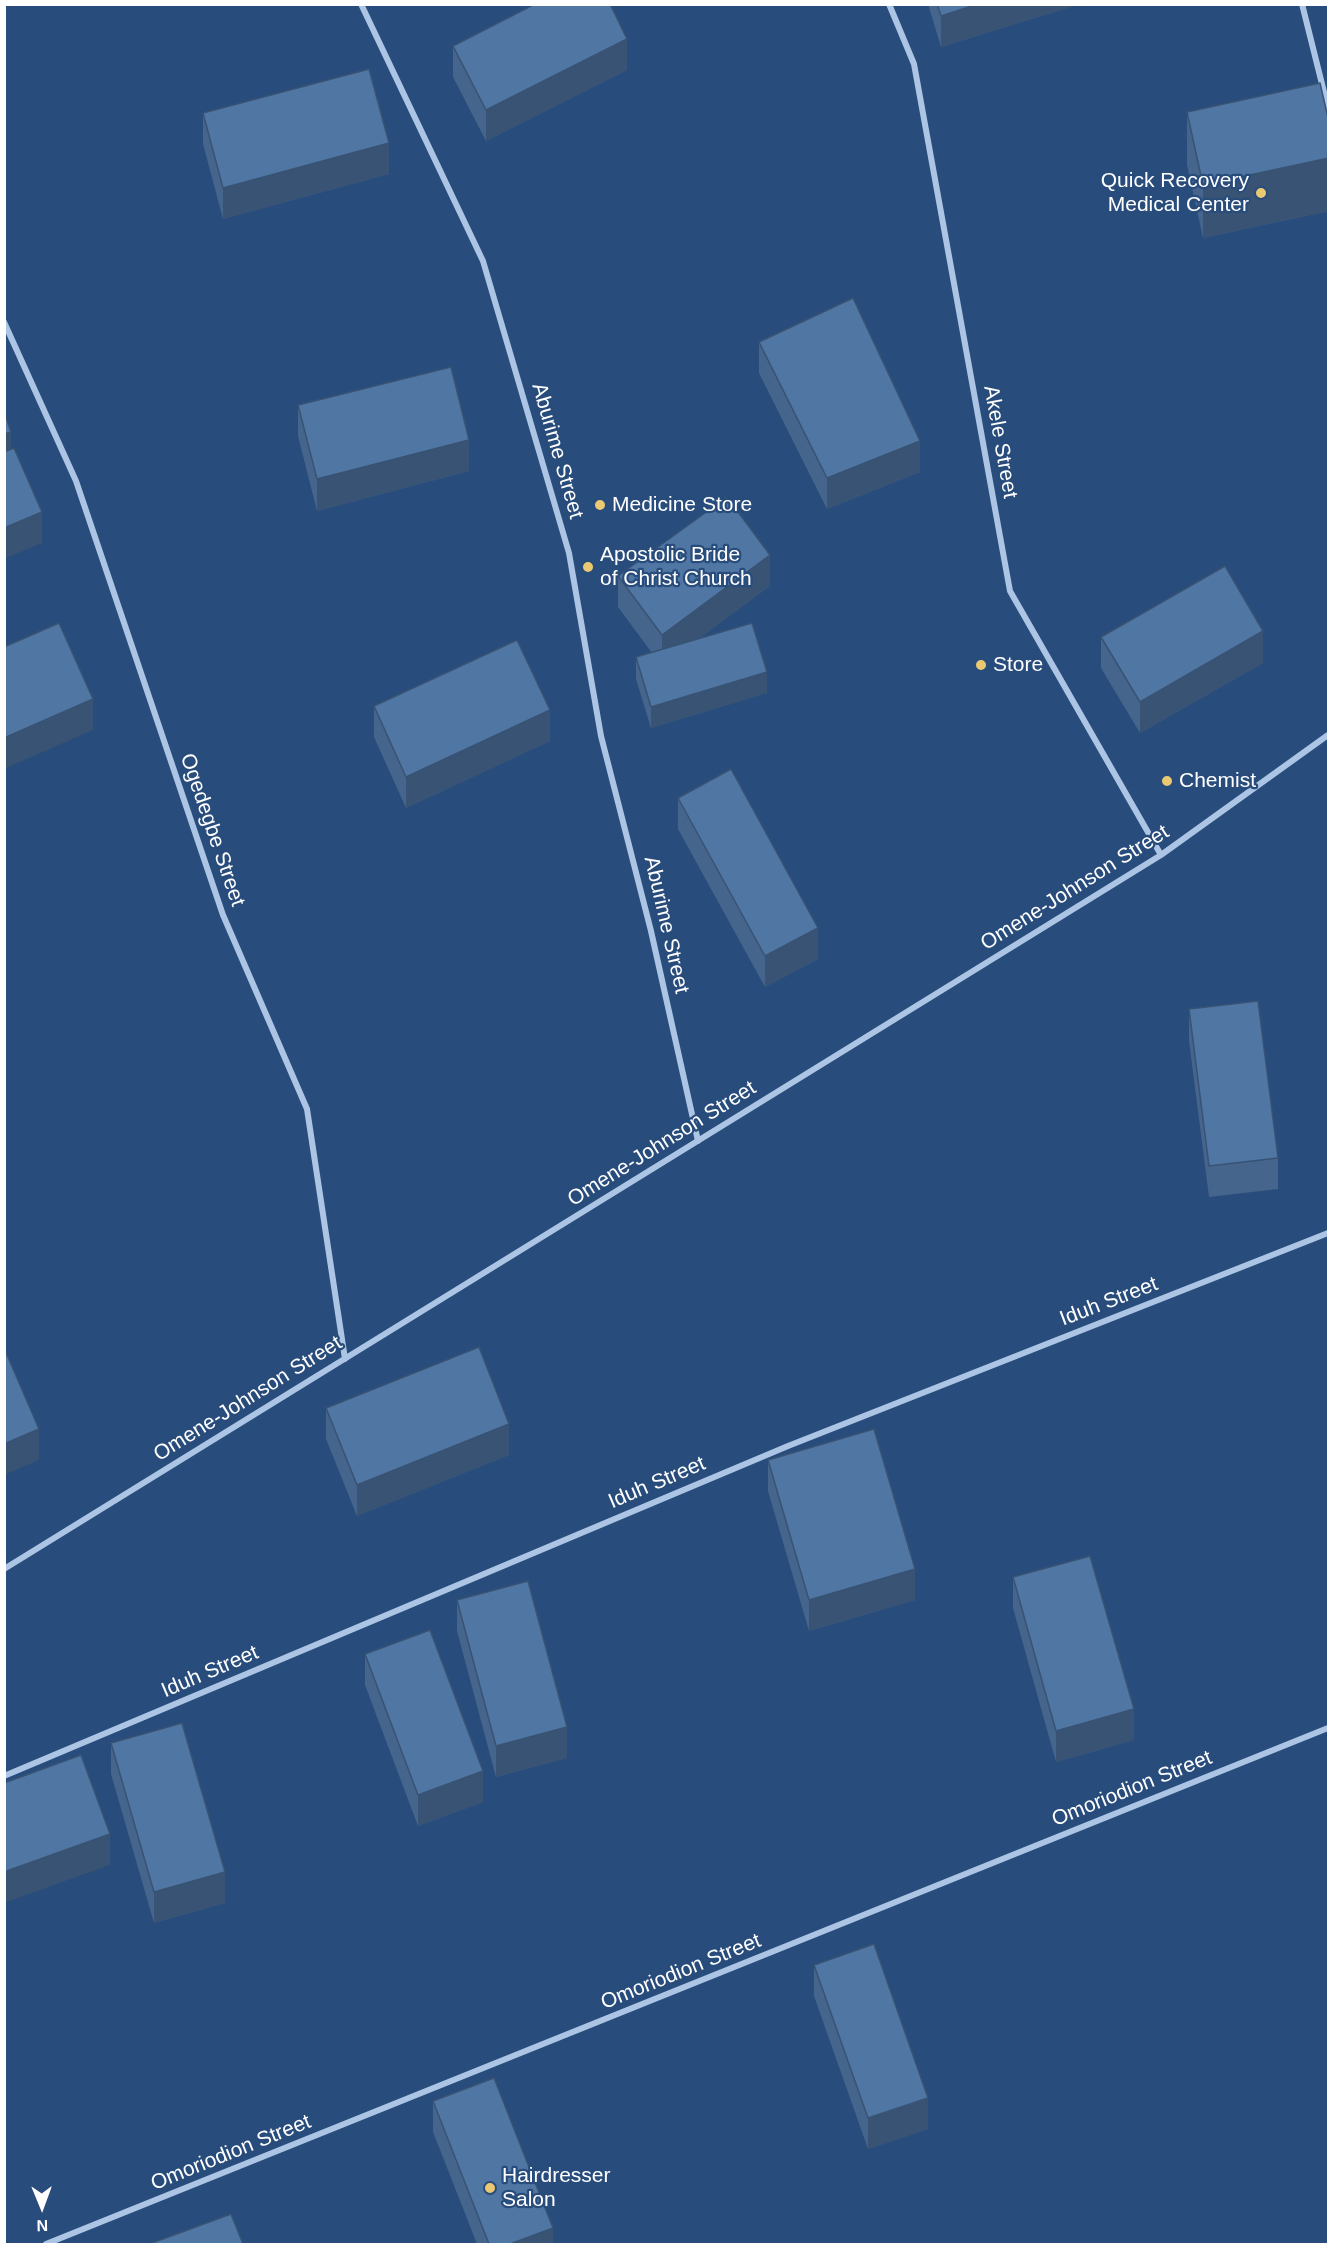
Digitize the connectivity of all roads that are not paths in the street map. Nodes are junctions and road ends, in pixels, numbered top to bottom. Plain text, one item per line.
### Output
1 (361, 4) edge
2 (889, 4) edge
3 (1302, 4) edge
4 (1329, 108) edge
5 (4, 322) edge
6 (1329, 735) edge
7 (1161, 855) junction
8 (698, 1142) junction
9 (1329, 1233) edge
10 (345, 1359) junction
11 (4, 1569) edge
12 (1329, 1728) edge
13 (4, 1776) edge
14 (46, 2244) edge

1 - 8 street, Aburime Street
2 - 7 street, Akele Street
3 - 4 street
5 - 10 street, Ogedegbe Street
6 - 7 street, Omene-Johnson Street
7 - 8 street, Omene-Johnson Street
8 - 10 street, Omene-Johnson Street
9 - 13 street, Iduh Street
10 - 11 street, Omene-Johnson Street
12 - 14 street, Omoriodion Street

